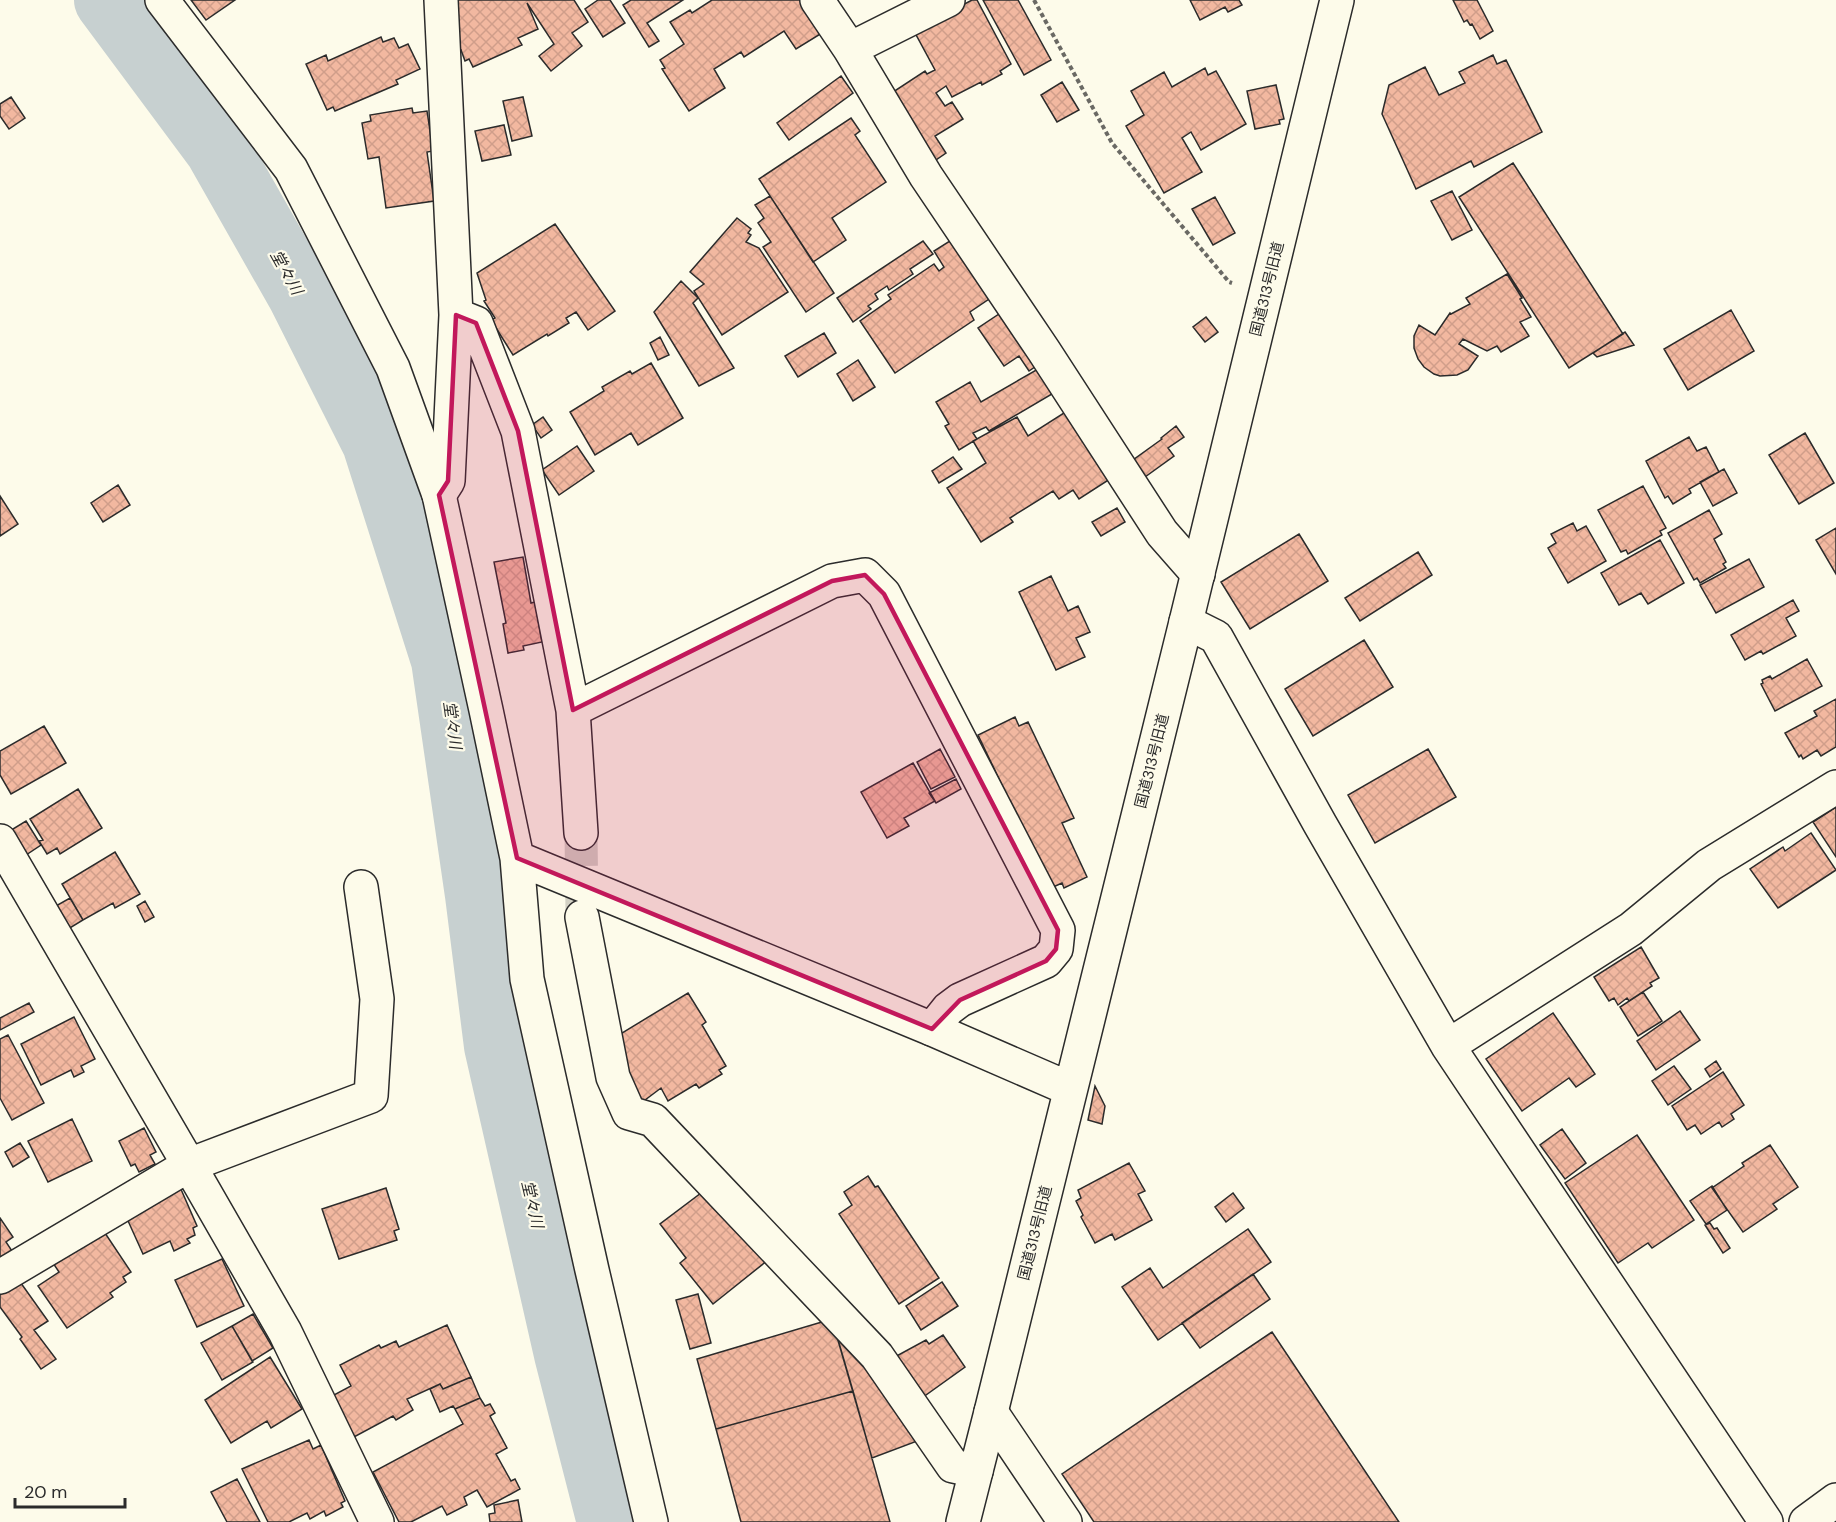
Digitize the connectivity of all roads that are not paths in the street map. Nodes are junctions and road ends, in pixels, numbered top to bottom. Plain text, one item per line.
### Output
1 (162, 0) edge
2 (441, 0) edge
3 (817, 0) edge
4 (948, 0) edge
5 (1337, 0) edge
6 (850, 49) junction
7 (456, 315) junction
8 (439, 495) junction
9 (1198, 574) junction
10 (1186, 622) junction
11 (573, 710) junction
12 (1836, 787) edge
13 (581, 833) tunnel mouth
14 (0, 841) edge
15 (517, 858) junction
16 (361, 887) dead end
17 (582, 917) tunnel mouth
18 (932, 1029) junction
19 (1448, 1046) junction
20 (1070, 1089) junction
21 (189, 1165) junction
22 (0, 1277) edge
23 (991, 1412) junction
24 (976, 1471) junction
25 (1836, 1500) edge
26 (377, 1522) edge
27 (651, 1522) edge
28 (963, 1522) edge
29 (1065, 1522) edge
30 (1766, 1522) edge
31 (1806, 1522) edge

1 - 8 street
2 - 7 street
3 - 6 street
4 - 6 street
5 - 9 street, 国道313号旧道
6 - 9 street
7 - 8 street
7 - 11 street
8 - 15 street
9 - 10 street, 国道313号旧道
10 - 19 street
10 - 20 street, 国道313号旧道
11 - 13 street
11 - 18 street
12 - 19 street
14 - 21 street
15 - 18 street
15 - 27 street
16 - 21 street
17 - 24 street
18 - 20 street
19 - 30 street
20 - 23 street, 国道313号旧道
21 - 22 street
21 - 26 street
23 - 24 street, 国道313号旧道
23 - 29 street
24 - 28 street, 国道313号旧道
25 - 31 street

